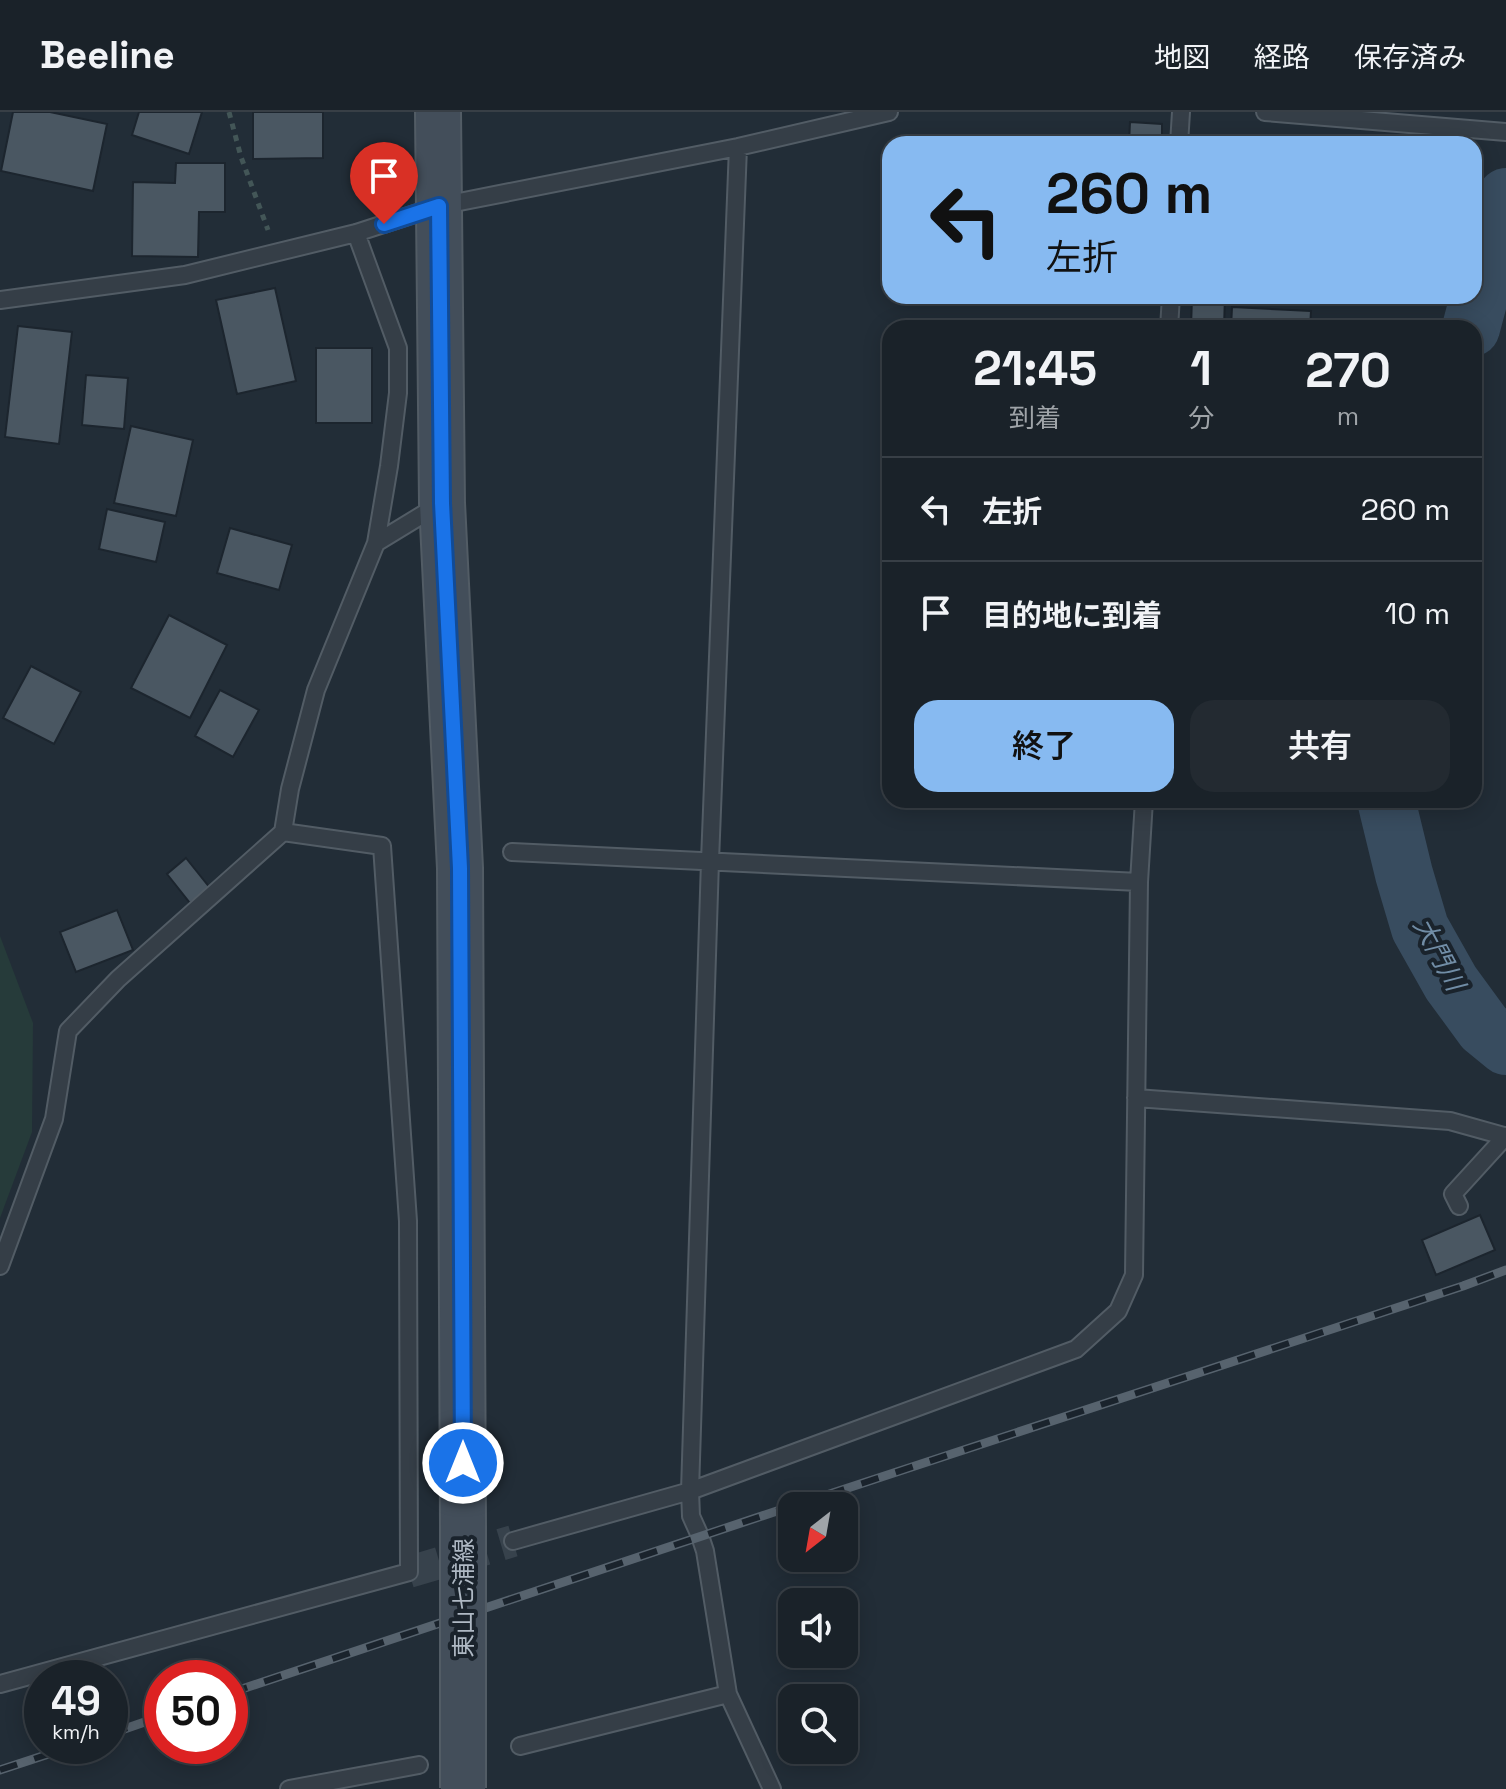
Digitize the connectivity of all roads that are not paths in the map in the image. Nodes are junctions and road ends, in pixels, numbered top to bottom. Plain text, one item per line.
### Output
1 (438, 112) edge
2 (889, 112) edge
3 (1181, 112) edge
4 (1265, 112) edge
5 (1506, 132) edge
6 (1180, 136) edge
7 (738, 147) junction
8 (439, 206) junction
9 (356, 233) junction
10 (0, 300) edge
11 (442, 503) junction
12 (376, 543) junction
13 (1144, 808) edge
14 (283, 832) junction
15 (512, 852) dead end
16 (710, 861) junction
17 (1139, 882) junction
18 (1136, 1098) junction
19 (1505, 1136) edge
20 (1459, 1206) dead end
21 (0, 1266) edge
22 (690, 1491) junction
23 (513, 1541) tunnel mouth
24 (0, 1684) edge
25 (728, 1694) junction
26 (520, 1746) dead end
27 (419, 1765) dead end
28 (463, 1788) edge
29 (289, 1789) edge
30 (772, 1789) edge

1 - 8 main road, 東山七浦線
2 - 7 lane
3 - 6 lane
4 - 5 lane
7 - 8 lane
7 - 16 lane
8 - 9 lane
8 - 11 main road, 東山七浦線
9 - 10 lane
9 - 12 lane
11 - 12 lane
11 - 28 main road, 東山七浦線, bridge
12 - 14 lane
13 - 17 lane
14 - 21 lane
14 - 24 lane
15 - 16 lane
16 - 17 lane
16 - 22 lane
17 - 18 lane
18 - 19 lane
18 - 22 lane
19 - 20 lane
22 - 23 lane
22 - 25 lane
25 - 26 lane
25 - 30 lane
27 - 29 lane

